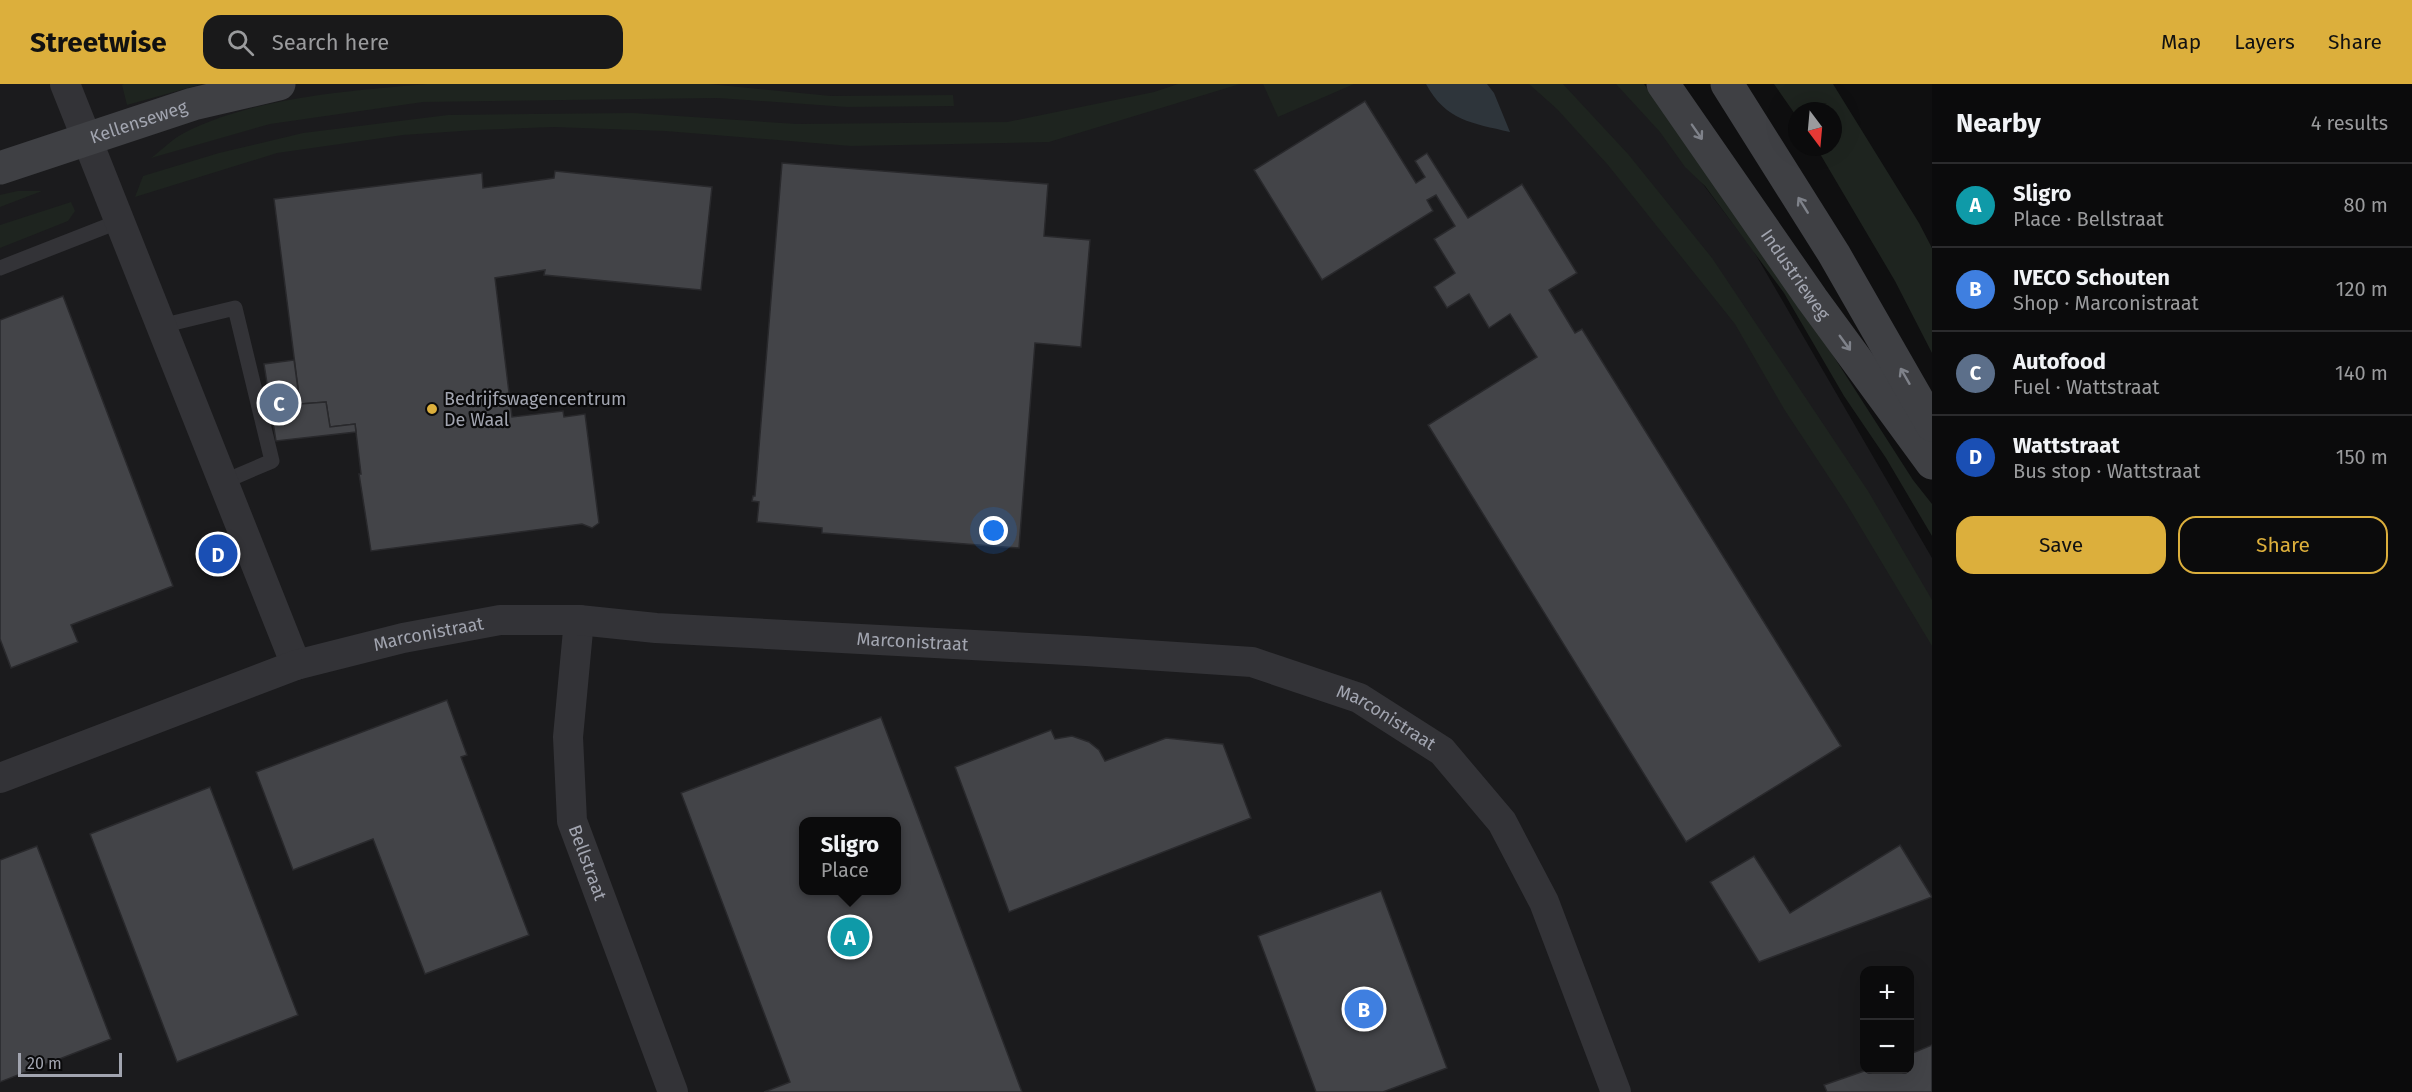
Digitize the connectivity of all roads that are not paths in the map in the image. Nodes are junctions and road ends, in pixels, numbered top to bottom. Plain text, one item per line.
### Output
1 (65, 84) edge
2 (279, 84) edge
3 (1663, 84) edge
4 (1727, 84) edge
5 (87, 138) junction
6 (0, 168) edge
7 (120, 221) junction
8 (0, 268) edge
9 (161, 326) junction
10 (1932, 425) edge
11 (1932, 463) edge
12 (223, 482) junction
13 (579, 620) junction
14 (296, 665) junction
15 (0, 778) edge
16 (673, 1092) edge
17 (1616, 1092) edge

1 - 5 street
2 - 5 main road, Kellenseweg
3 -> 11 main road, Industrieweg
10 -> 4 main road
5 - 6 main road, Kellenseweg
5 - 7 street
7 - 8 lane
7 - 9 street
9 - 12 street
9 - 12 lane
12 - 14 street
13 - 14 street, Marconistraat
13 - 16 street, Bellstraat
13 - 17 street, Marconistraat
14 - 15 street, Marconistraat

